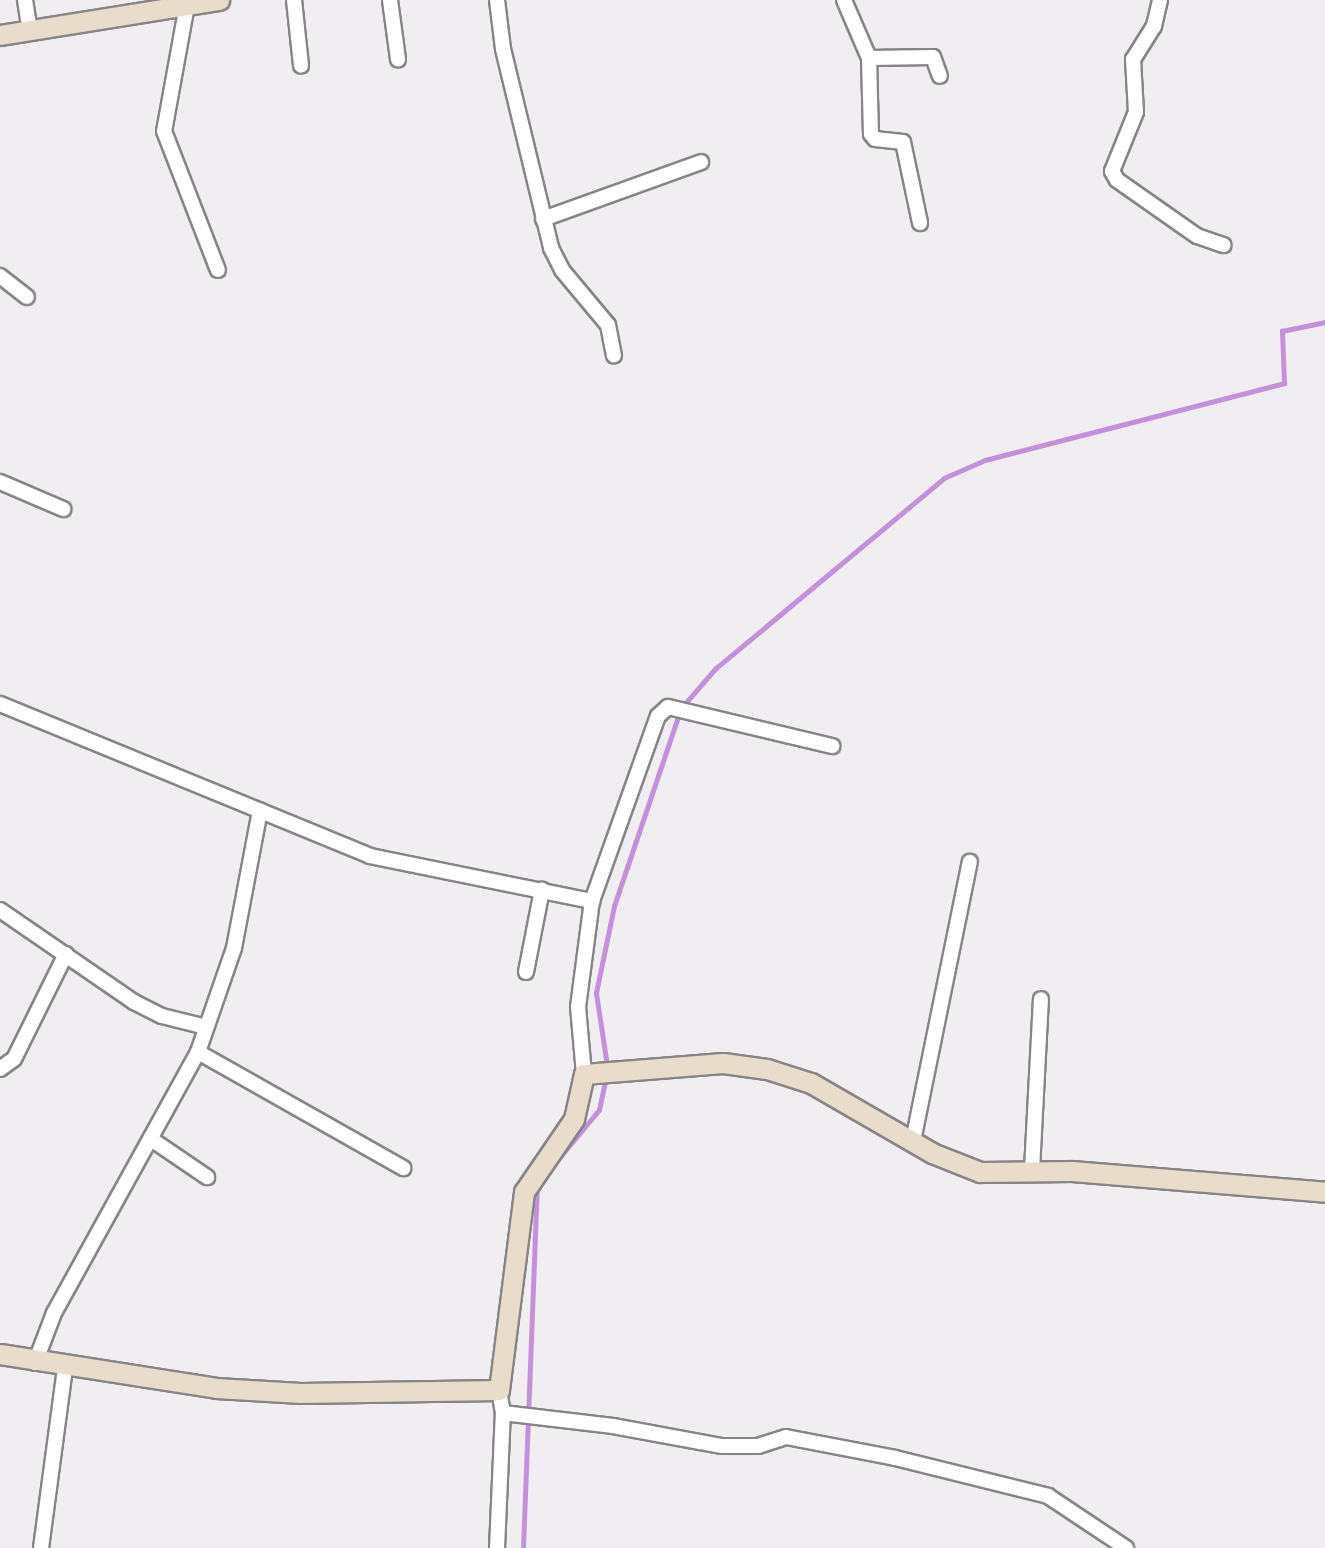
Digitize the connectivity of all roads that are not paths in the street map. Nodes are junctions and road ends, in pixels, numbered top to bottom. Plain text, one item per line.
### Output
1 (25, 0) edge
2 (213, 0) edge
3 (294, 0) edge
4 (390, 0) edge
5 (497, 0) edge
6 (844, 0) edge
7 (1160, 0) edge
8 (187, 5) junction
9 (30, 30) junction
10 (0, 35) edge
11 (869, 58) junction
12 (398, 59) dead end
13 (300, 66) dead end
14 (940, 76) dead end
15 (701, 162) dead end
16 (542, 219) junction
17 (920, 223) dead end
18 (1223, 246) dead end
19 (218, 270) dead end
20 (0, 276) edge
21 (27, 298) dead end
22 (614, 355) dead end
23 (0, 482) edge
24 (64, 509) dead end
25 (0, 704) edge
26 (832, 746) dead end
27 (260, 810) junction
28 (970, 862) dead end
29 (542, 890) junction
30 (592, 901) junction
31 (0, 910) edge
32 (66, 954) junction
33 (526, 972) dead end
34 (1041, 999) dead end
35 (206, 1027) junction
36 (198, 1052) junction
37 (0, 1069) edge
38 (587, 1074) junction
39 (150, 1139) junction
40 (913, 1141) junction
41 (403, 1168) dead end
42 (1032, 1170) junction
43 (207, 1177) dead end
44 (1325, 1192) edge
45 (0, 1354) edge
46 (35, 1363) junction
47 (65, 1367) junction
48 (499, 1391) junction
49 (506, 1414) junction
50 (41, 1548) edge
51 (497, 1548) edge
52 (1126, 1548) edge

1 - 9 street
2 - 8 street
3 - 13 street
4 - 12 street
5 - 16 street
6 - 11 street
7 - 18 street
8 - 9 street
8 - 19 street
9 - 10 street
11 - 14 street
11 - 17 street
15 - 16 street
16 - 22 street
20 - 21 street
23 - 24 street
25 - 27 street
26 - 30 street
27 - 29 street
27 - 35 street
28 - 40 street
29 - 30 street
29 - 33 street
30 - 38 street
31 - 32 street
32 - 35 street
32 - 37 street
34 - 42 street
35 - 36 street
36 - 39 street
36 - 41 street
38 - 40 street
38 - 48 street
39 - 43 street
39 - 46 street
40 - 42 street
42 - 44 street
45 - 46 street
46 - 47 street
47 - 48 street
47 - 50 street
48 - 49 street
49 - 51 street
49 - 52 street

